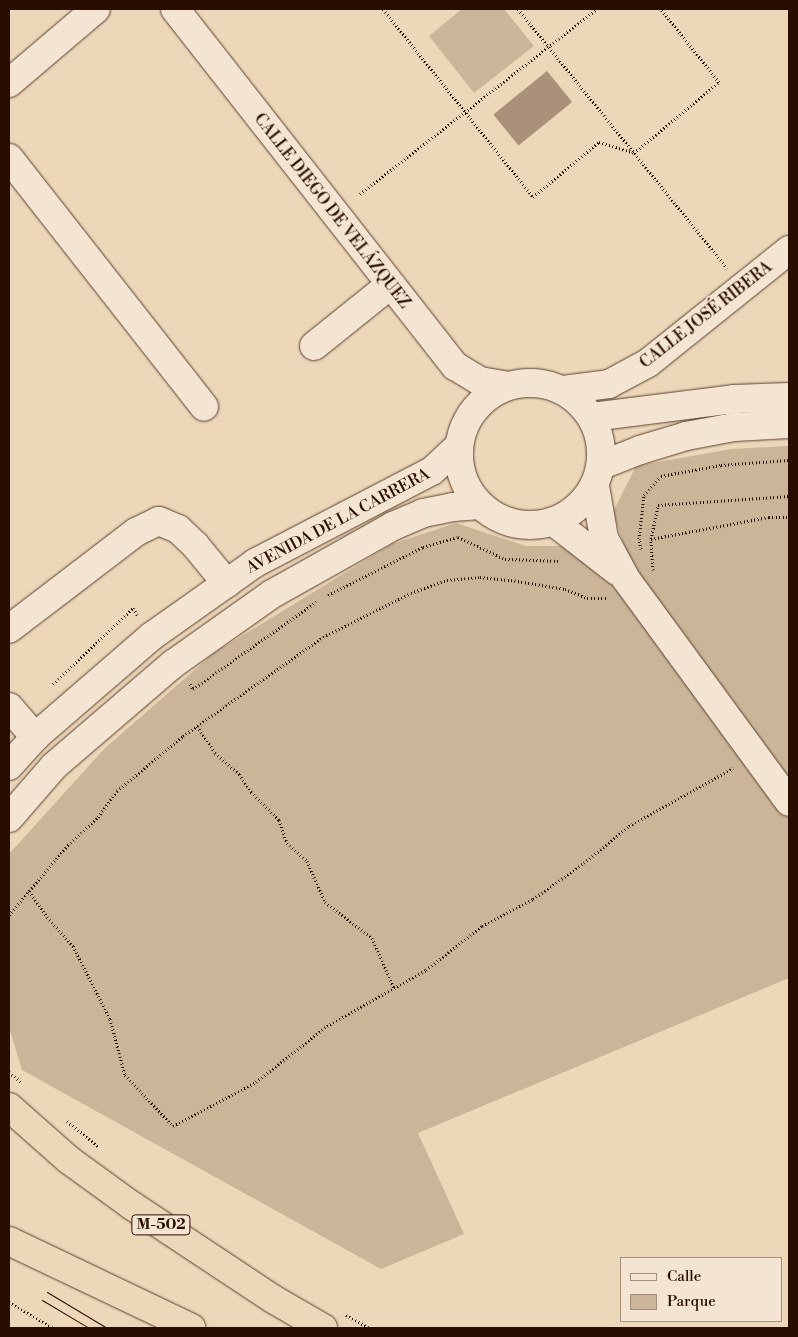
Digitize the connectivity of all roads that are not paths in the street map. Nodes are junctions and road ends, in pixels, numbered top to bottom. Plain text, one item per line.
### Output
1 (96, 9) edge
2 (175, 9) edge
3 (9, 83) edge
4 (9, 158) edge
5 (789, 250) edge
6 (390, 286) junction
7 (314, 346) dead end
8 (508, 386) junction
9 (563, 390) junction
10 (789, 397) edge
11 (204, 407) dead end
12 (592, 417) junction
13 (789, 424) edge
14 (459, 446) junction
15 (598, 476) junction
16 (480, 505) junction
17 (554, 522) junction
18 (226, 584) junction
19 (631, 585) junction
20 (9, 628) edge
21 (9, 707) edge
22 (35, 737) junction
23 (9, 766) edge
24 (789, 802) edge
25 (9, 818) edge
26 (9, 1107) edge
27 (9, 1241) edge
28 (331, 1320) edge
29 (191, 1328) edge

1 - 3 street
2 - 6 street, CALLE DIEGO DE VELÁZQUEZ
4 - 11 street
5 - 9 street, CALLE JOSÉ RIBERA
6 - 7 street
6 - 8 street, CALLE DIEGO DE VELÁZQUEZ
8 - 9 street
8 - 14 street
9 - 12 street
10 - 12 street
12 - 15 street
13 - 15 street
14 - 16 street
14 - 18 street, AVENIDA DE LA CARRERA
15 - 17 street
15 - 19 street
16 - 17 street
16 - 25 street, AVENIDA DE LA CARRERA
17 - 19 street
18 - 20 street
18 - 22 street, AVENIDA DE LA CARRERA
19 - 24 street
21 - 22 street
22 - 23 street, AVENIDA DE LA CARRERA
26 - 28 highway, M-502
27 - 29 highway

